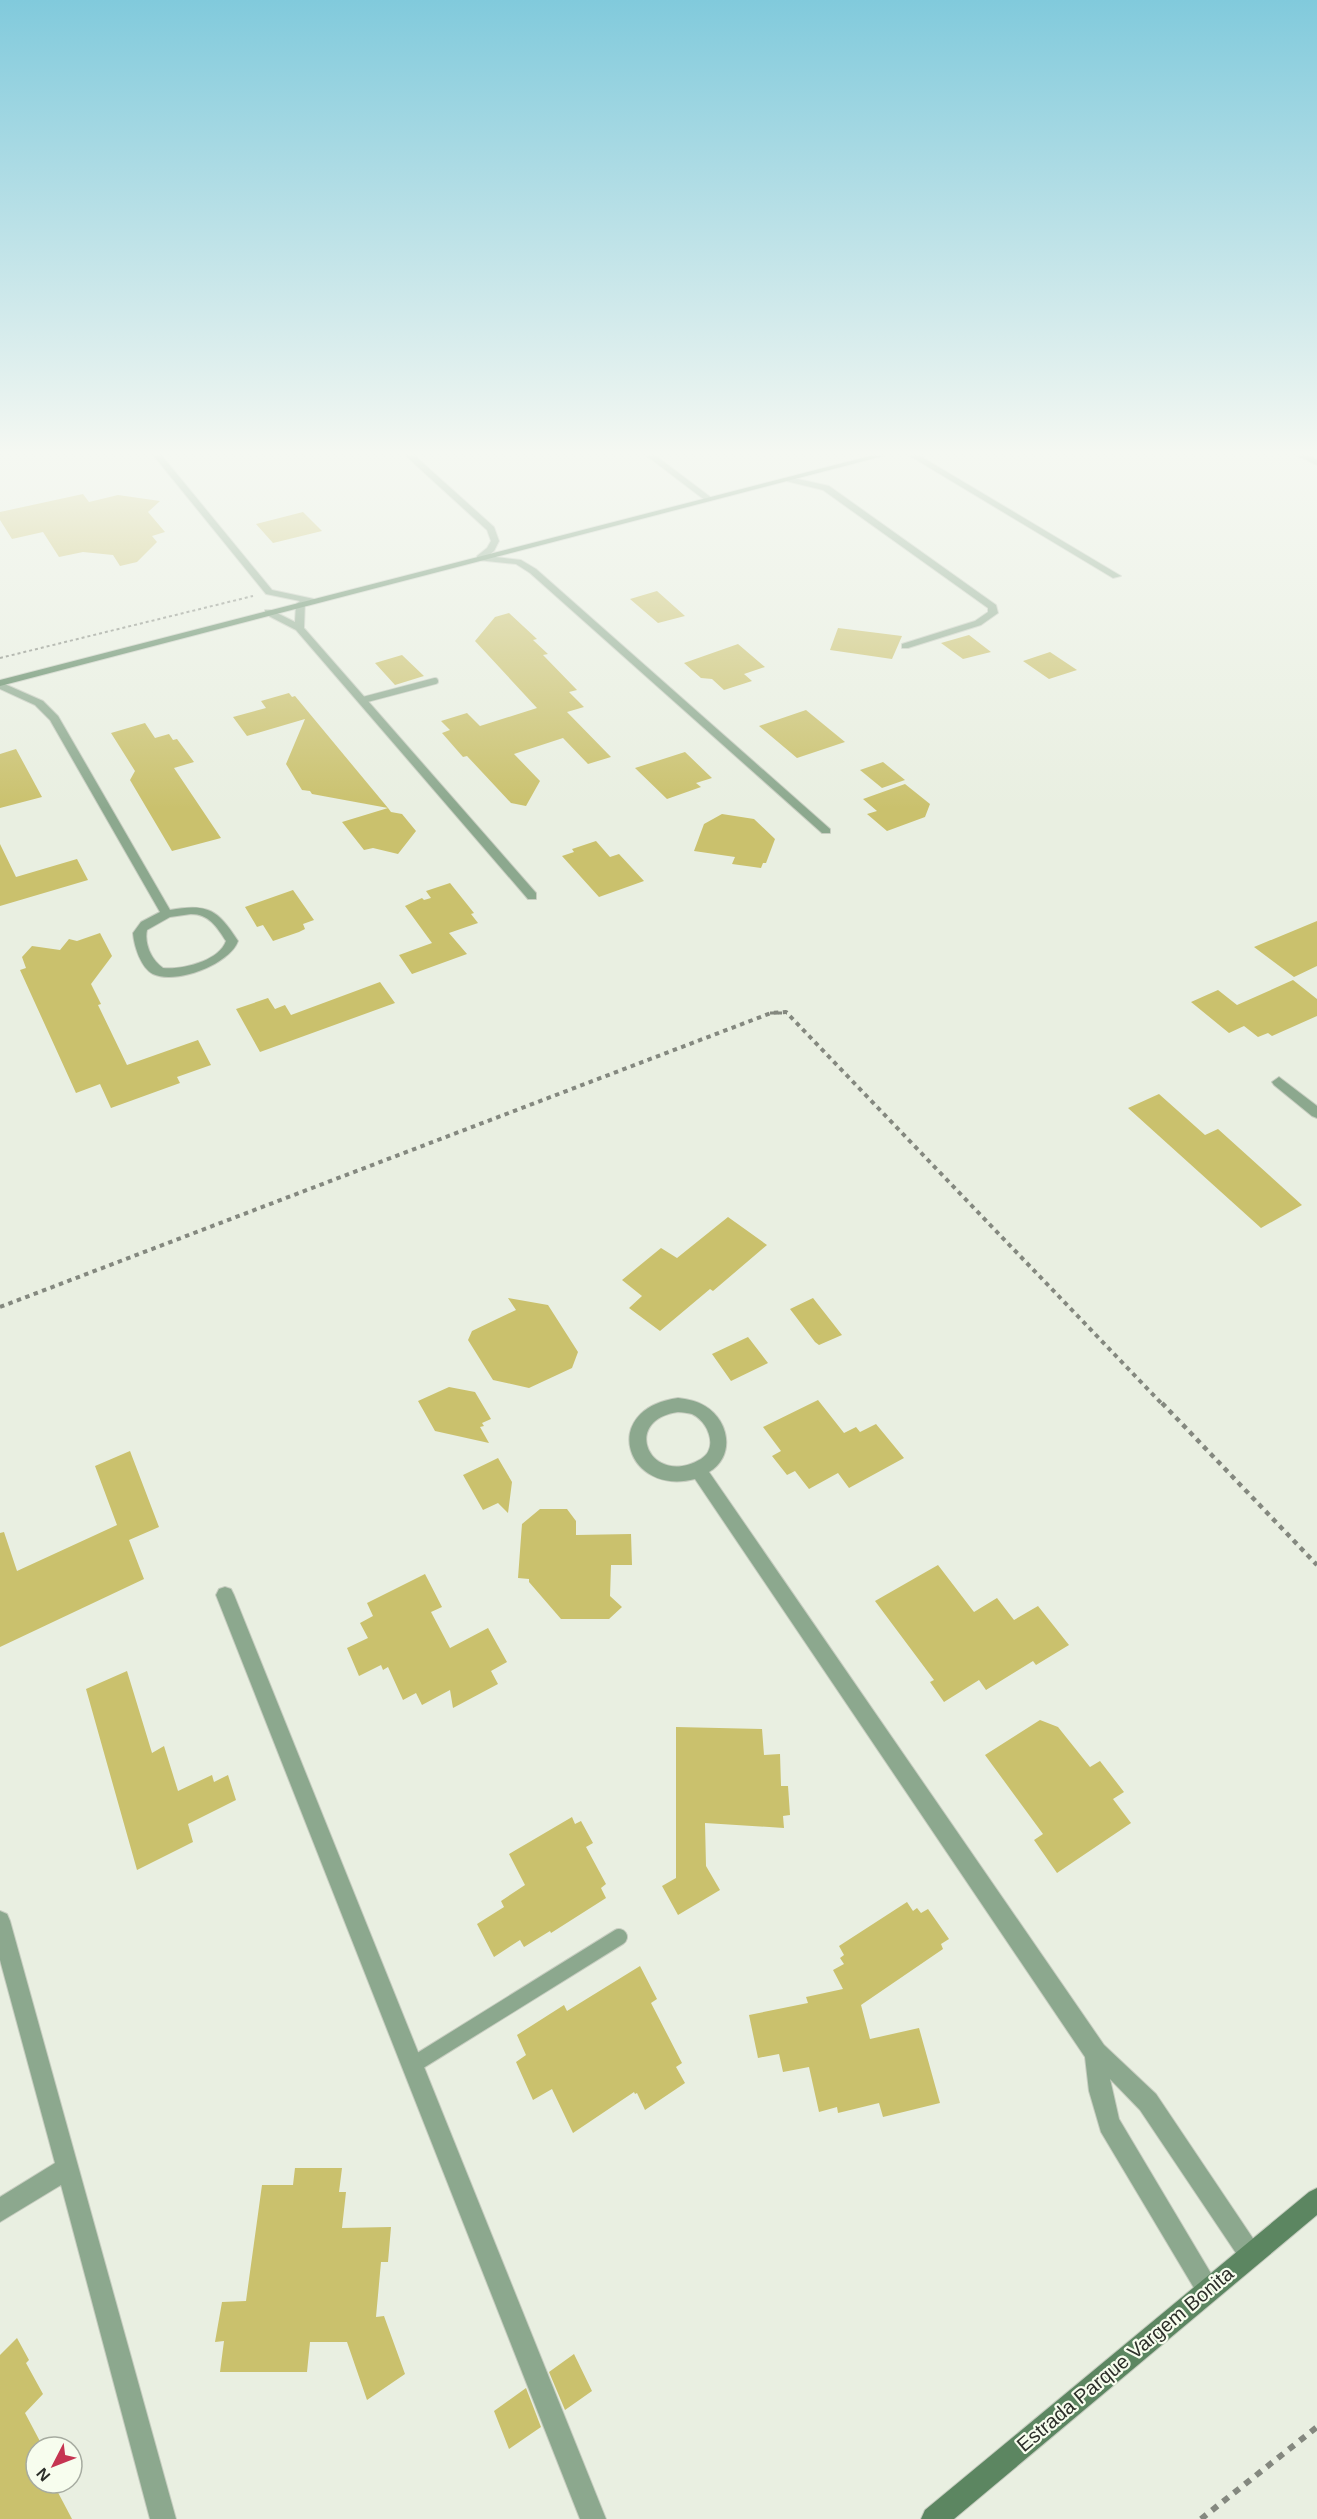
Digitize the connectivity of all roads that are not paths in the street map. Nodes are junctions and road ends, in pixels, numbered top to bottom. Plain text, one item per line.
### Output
1 (254, 574) edge
2 (420, 574) edge
3 (536, 574) edge
4 (946, 574) edge
5 (1112, 574) edge
6 (1116, 576) dead end
7 (269, 592) junction
8 (306, 603) junction
9 (263, 614) junction
10 (299, 628) junction
11 (905, 646) dead end
12 (435, 681) dead end
13 (0, 684) edge
14 (363, 700) junction
15 (826, 831) dead end
16 (532, 896) dead end
17 (167, 914) junction
18 (1279, 1082) dead end
19 (1317, 1113) edge
20 (699, 1471) junction
21 (225, 1595) dead end
22 (0, 1921) edge
23 (619, 1937) dead end
24 (1096, 2054) junction
25 (413, 2065) junction
26 (67, 2168) junction
27 (1317, 2200) edge
28 (0, 2210) edge
29 (1250, 2254) junction
30 (1208, 2289) junction
31 (163, 2519) edge
32 (593, 2519) edge
33 (934, 2519) edge

1 - 7 street
2 - 8 street
3 - 15 street
4 - 11 street
5 - 6 street
7 - 8 street
7 - 9 street
8 - 9 street
8 - 10 street
9 - 10 street
9 - 13 street
10 - 14 street
12 - 14 lane
13 - 17 street
14 - 16 street
17 - 17 street
18 - 19 street
20 - 20 street
20 - 24 street
21 - 25 street
22 - 26 street
23 - 25 lane
24 - 29 street
24 - 30 street
25 - 32 street
26 - 28 street
26 - 31 street
27 - 29 street, Estrada Parque Vargem Bonita
29 - 30 street, Estrada Parque Vargem Bonita
30 - 33 street, Estrada Parque Vargem Bonita

